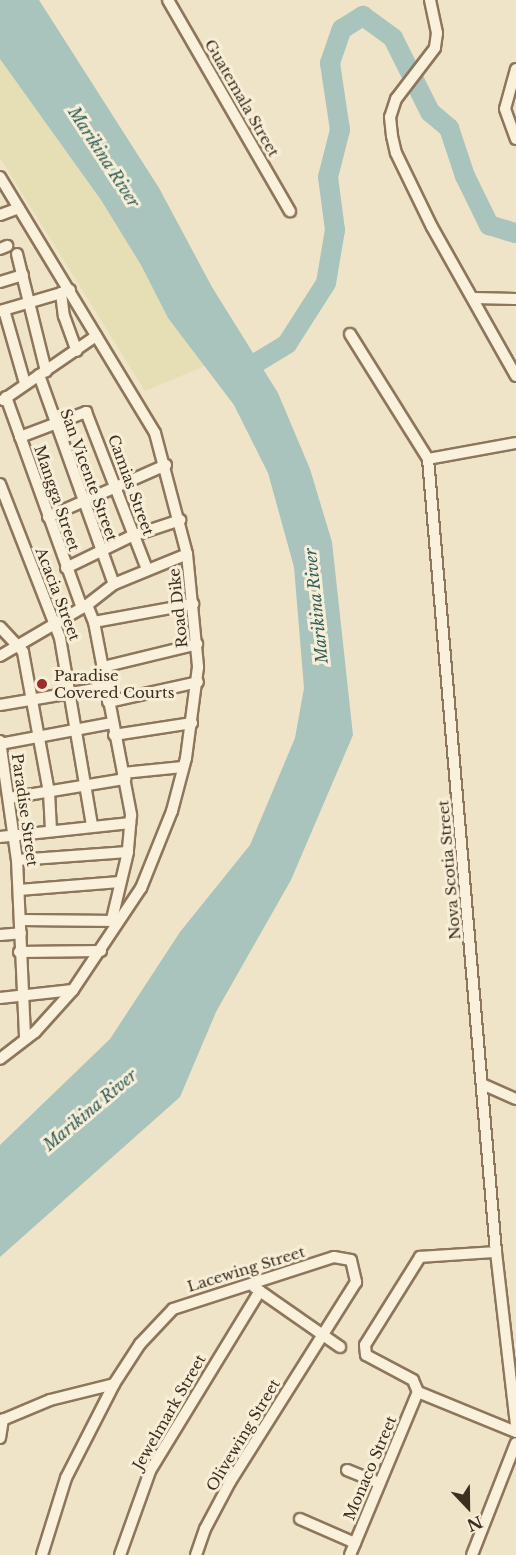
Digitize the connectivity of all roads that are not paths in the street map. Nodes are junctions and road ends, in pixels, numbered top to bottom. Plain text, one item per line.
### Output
1 (168, 0) edge
2 (430, 0) edge
3 (516, 69) edge
4 (516, 139) edge
5 (0, 177) edge
6 (19, 208) junction
7 (290, 211) dead end
8 (0, 215) edge
9 (17, 254) dead end
10 (23, 275) junction
11 (0, 282) edge
12 (66, 292) junction
13 (474, 298) junction
14 (516, 299) edge
15 (29, 302) junction
16 (2, 311) edge
17 (350, 334) dead end
18 (96, 336) junction
19 (77, 351) junction
20 (43, 373) junction
21 (516, 376) edge
22 (25, 383) junction
23 (3, 400) edge
24 (54, 424) junction
25 (20, 437) junction
26 (516, 443) edge
27 (428, 459) junction
28 (166, 465) junction
29 (0, 484) edge
30 (116, 484) junction
31 (82, 503) junction
32 (48, 517) junction
33 (180, 520) junction
34 (132, 536) junction
35 (101, 550) junction
36 (187, 554) junction
37 (66, 568) junction
38 (147, 569) junction
39 (114, 584) junction
40 (193, 604) junction
41 (84, 607) junction
42 (94, 622) junction
43 (53, 625) junction
44 (0, 627) edge
45 (197, 644) junction
46 (20, 646) junction
47 (0, 656) edge
48 (103, 667) junction
49 (198, 682) junction
50 (106, 687) junction
51 (71, 693) junction
52 (33, 697) junction
53 (108, 702) junction
54 (0, 705) edge
55 (112, 723) junction
56 (192, 723) junction
57 (78, 730) junction
58 (38, 735) junction
59 (114, 735) junction
60 (0, 743) edge
61 (2, 765) edge
62 (183, 767) junction
63 (124, 776) junction
64 (87, 784) junction
65 (49, 792) junction
66 (9, 798) junction
67 (12, 815) junction
68 (0, 816) edge
69 (130, 823) junction
70 (92, 825) junction
71 (51, 831) junction
72 (14, 834) junction
73 (0, 837) edge
74 (128, 852) junction
75 (17, 860) junction
76 (120, 882) junction
77 (19, 890) junction
78 (21, 920) junction
79 (116, 921) junction
80 (21, 933) junction
81 (0, 935) edge
82 (101, 951) junction
83 (20, 952) junction
84 (73, 990) junction
85 (0, 998) edge
86 (22, 998) junction
87 (25, 1039) junction
88 (0, 1058) edge
89 (482, 1084) junction
90 (516, 1099) edge
91 (496, 1252) junction
92 (250, 1284) junction
93 (260, 1291) junction
94 (322, 1335) junction
95 (340, 1347) dead end
96 (114, 1384) junction
97 (418, 1392) junction
98 (2, 1420) edge
99 (516, 1424) edge
100 (516, 1432) edge
101 (0, 1438) edge
102 (516, 1443) edge
103 (347, 1470) dead end
104 (380, 1483) junction
105 (300, 1519) dead end
106 (355, 1543) junction
107 (42, 1555) edge
108 (120, 1555) edge
109 (196, 1555) edge
110 (350, 1555) edge
111 (472, 1555) edge

1 - 7 street, Guatemala Street
2 - 13 street
3 - 4 street
5 - 6 street, Road Dike
6 - 8 street
6 - 12 street, Road Dike
9 - 10 street, San Vicente Street
10 - 11 street
10 - 15 street, San Vicente Street
12 - 15 street
12 - 18 street, Road Dike
12 - 19 street
13 - 14 street
13 - 21 street
15 - 16 street
15 - 20 street, San Vicente Street
16 - 22 street
17 - 27 street, Nova Scotia Street
18 - 19 street
18 - 28 street, Road Dike
19 - 20 street
20 - 22 street
20 - 24 street, San Vicente Street
22 - 23 street
23 - 25 street, Mangga Street
24 - 25 street
24 - 30 street, Camias Street
24 - 31 street, San Vicente Street
25 - 32 street, Mangga Street
26 - 27 street
27 - 89 street, Nova Scotia Street
28 - 30 street
28 - 33 street, Road Dike
29 - 43 street, Acacia Street
30 - 31 street
30 - 34 street, Camias Street
31 - 32 street
31 - 35 street, San Vicente Street
32 - 37 street, Mangga Street
33 - 34 street
33 - 36 street, Road Dike
34 - 35 street
34 - 38 street, Camias Street
35 - 37 street
35 - 39 street, San Vicente Street
36 - 38 street
36 - 40 street, Road Dike
37 - 41 street, Mangga Street
38 - 39 street
39 - 41 street
40 - 42 street
40 - 45 street, Road Dike
41 - 42 street, Mangga Street
41 - 43 street
42 - 48 street, Mangga Street
43 - 46 street
43 - 51 street, Acacia Street
44 - 46 street
45 - 48 street
45 - 49 street, Road Dike
46 - 47 street
46 - 52 street
48 - 50 street, Mangga Street
49 - 53 street
49 - 56 street, Road Dike
50 - 51 street
50 - 53 street, Mangga Street
51 - 52 street
51 - 57 street, Acacia Street
52 - 54 street
52 - 58 street
53 - 55 street, Mangga Street
55 - 57 street
55 - 59 street, Mangga Street
56 - 59 street
56 - 62 street, Road Dike
57 - 58 street
57 - 64 street, Acacia Street
58 - 60 street
58 - 65 street
59 - 63 street, Mangga Street
60 - 61 street, Paradise Street
61 - 66 street, Paradise Street
62 - 63 street
62 - 79 street, Road Dike
63 - 64 street
63 - 69 street, Mangga Street
64 - 65 street
64 - 70 street, Acacia Street
65 - 66 street
65 - 71 street
66 - 67 street, Paradise Street
67 - 68 street
67 - 72 street, Paradise Street
69 - 70 street
69 - 74 street, Mangga Street
70 - 71 street
71 - 72 street
72 - 73 street
72 - 75 street, Paradise Street
74 - 75 street
74 - 76 street, Mangga Street
75 - 77 street, Paradise Street
76 - 77 street
76 - 79 street, Mangga Street
77 - 78 street, Paradise Street
78 - 79 street
78 - 80 street, Paradise Street
79 - 82 street, Road Dike
80 - 81 street
80 - 83 street, Paradise Street
82 - 83 street
82 - 84 street, Road Dike
83 - 86 street, Paradise Street
84 - 86 street
84 - 87 street, Road Dike
85 - 86 street
86 - 87 street, Paradise Street
87 - 88 street, Road Dike
89 - 90 street
89 - 91 street, Nova Scotia Street
91 - 97 street
91 - 99 street, Nova Scotia Street
92 - 93 street
92 - 94 street, Lacewing Street
92 - 96 street, Lacewing Street
93 - 94 street
93 - 108 street, Jewelmark Street
94 - 95 street
94 - 109 street, Olivewing Street
96 - 98 street
96 - 107 street, Lacewing Street
97 - 100 street
97 - 104 street, Monaco Street
98 - 101 street
102 - 111 street
103 - 104 street
104 - 106 street, Monaco Street
105 - 106 street
106 - 110 street, Monaco Street

